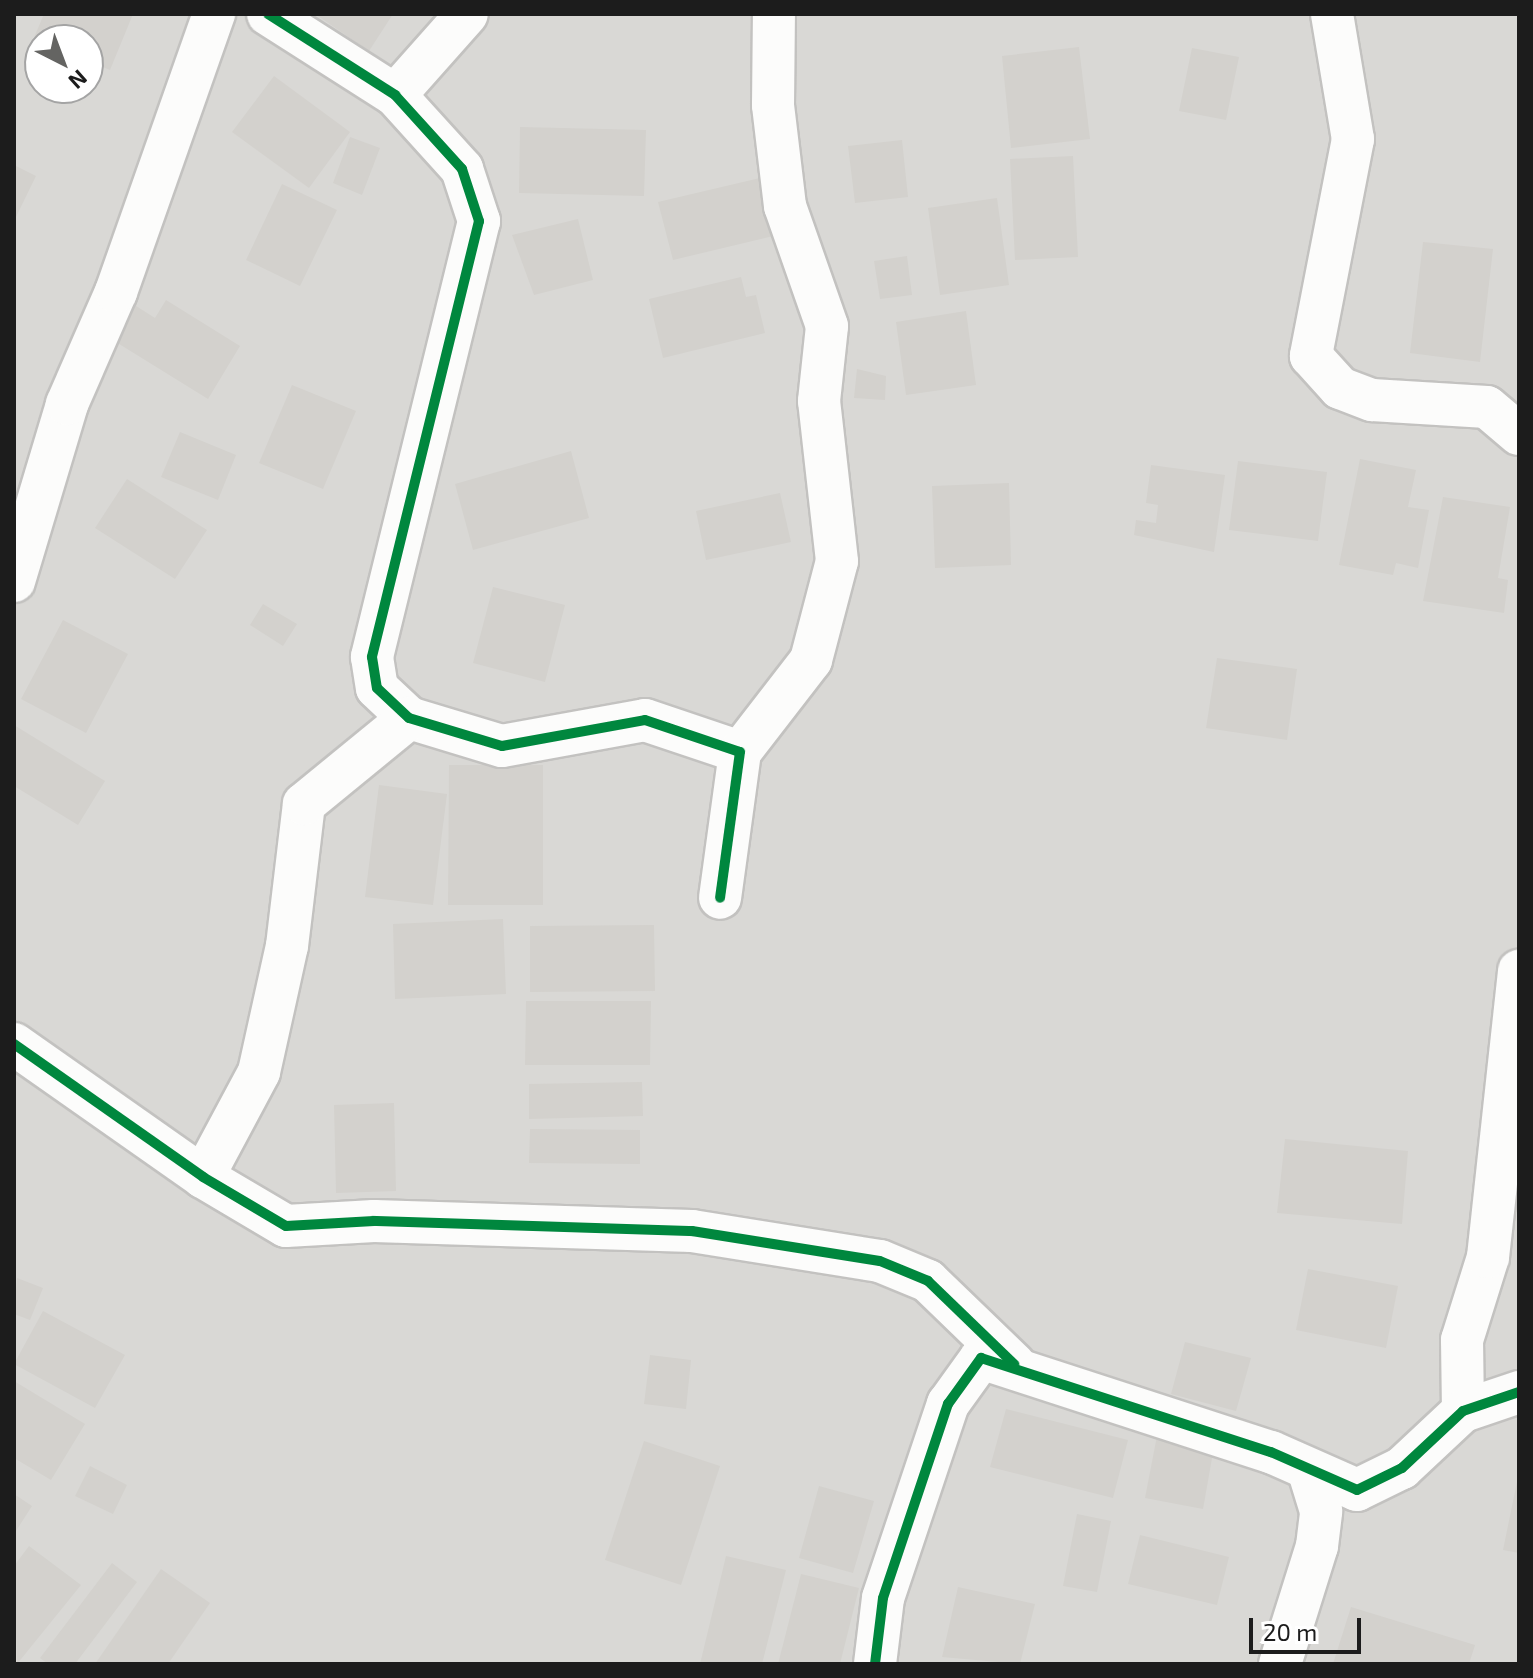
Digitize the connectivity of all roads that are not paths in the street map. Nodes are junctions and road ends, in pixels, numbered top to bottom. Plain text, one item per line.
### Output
1 (214, 14) edge
2 (268, 14) edge
3 (467, 14) edge
4 (774, 14) edge
5 (1332, 14) edge
6 (395, 95) junction
7 (1519, 434) edge
8 (14, 581) edge
9 (409, 718) junction
10 (740, 752) junction
11 (720, 898) dead end
12 (1519, 971) edge
13 (14, 1044) edge
14 (203, 1177) junction
15 (1014, 1364) junction
16 (1519, 1392) edge
17 (1463, 1411) junction
18 (1309, 1472) junction
19 (1357, 1490) junction
20 (1321, 1511) junction
21 (875, 1664) edge
22 (1280, 1664) edge

1 - 8 street
2 - 6 street
3 - 6 street
4 - 10 street
5 - 7 street
6 - 9 street
9 - 10 street
9 - 14 street
10 - 11 street
12 - 17 street
13 - 14 street
14 - 15 street
15 - 18 street
15 - 21 street
16 - 17 street
17 - 19 street
18 - 19 street
18 - 20 street
19 - 20 street
20 - 22 street

